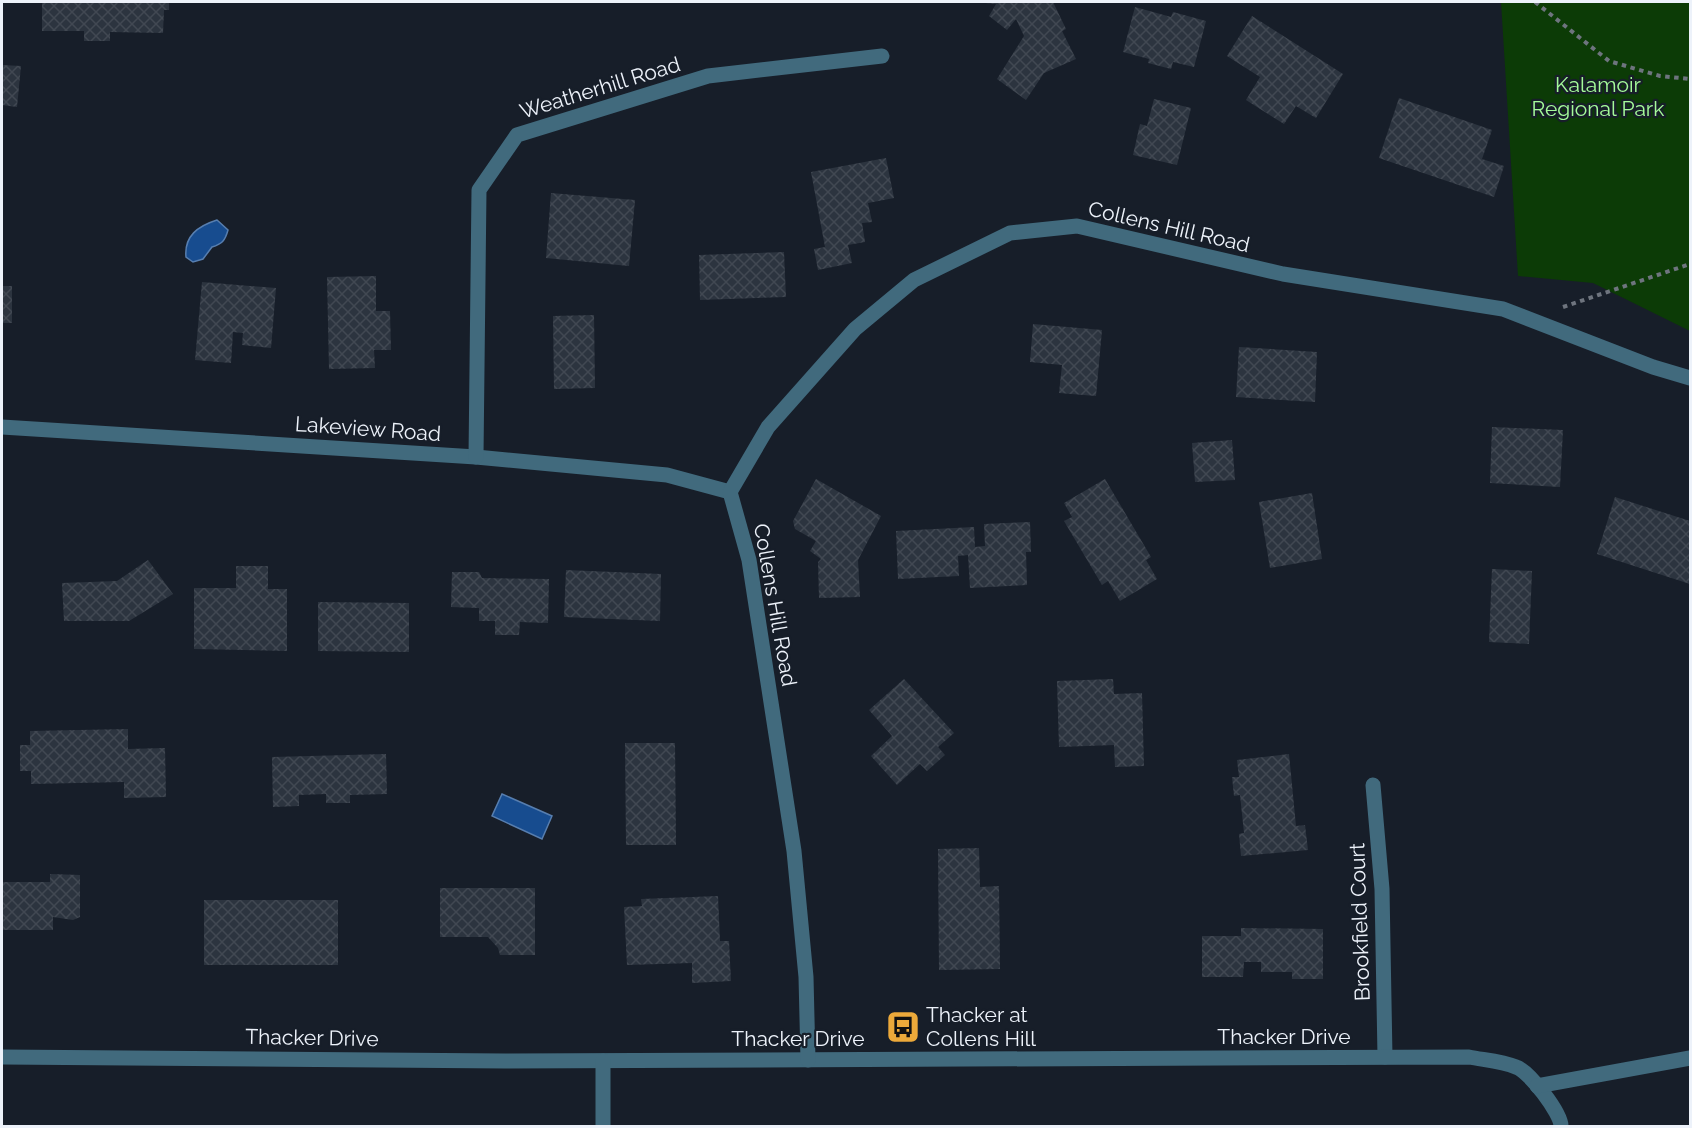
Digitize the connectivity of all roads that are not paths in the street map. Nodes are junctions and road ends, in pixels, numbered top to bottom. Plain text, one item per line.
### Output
1 (882, 56) dead end
2 (1690, 378) edge
3 (2, 427) edge
4 (476, 457) junction
5 (730, 492) junction
6 (1373, 785) dead end
7 (2, 1057) edge
8 (1385, 1057) junction
9 (1690, 1058) edge
10 (603, 1060) junction
11 (808, 1060) junction
12 (1538, 1086) junction
13 (603, 1126) edge
14 (1561, 1126) edge

1 - 4 street, Weatherhill Road
2 - 5 street, Collens Hill Road
3 - 4 street, Lakeview Road
4 - 5 street, Lakeview Road
5 - 11 street, Collens Hill Road
6 - 8 street, Brookfield Court
7 - 10 street, Thacker Drive
8 - 11 street, Thacker Drive
8 - 12 street, Thacker Drive
9 - 12 street
10 - 11 street, Thacker Drive
10 - 13 street
12 - 14 street, Thacker Drive

